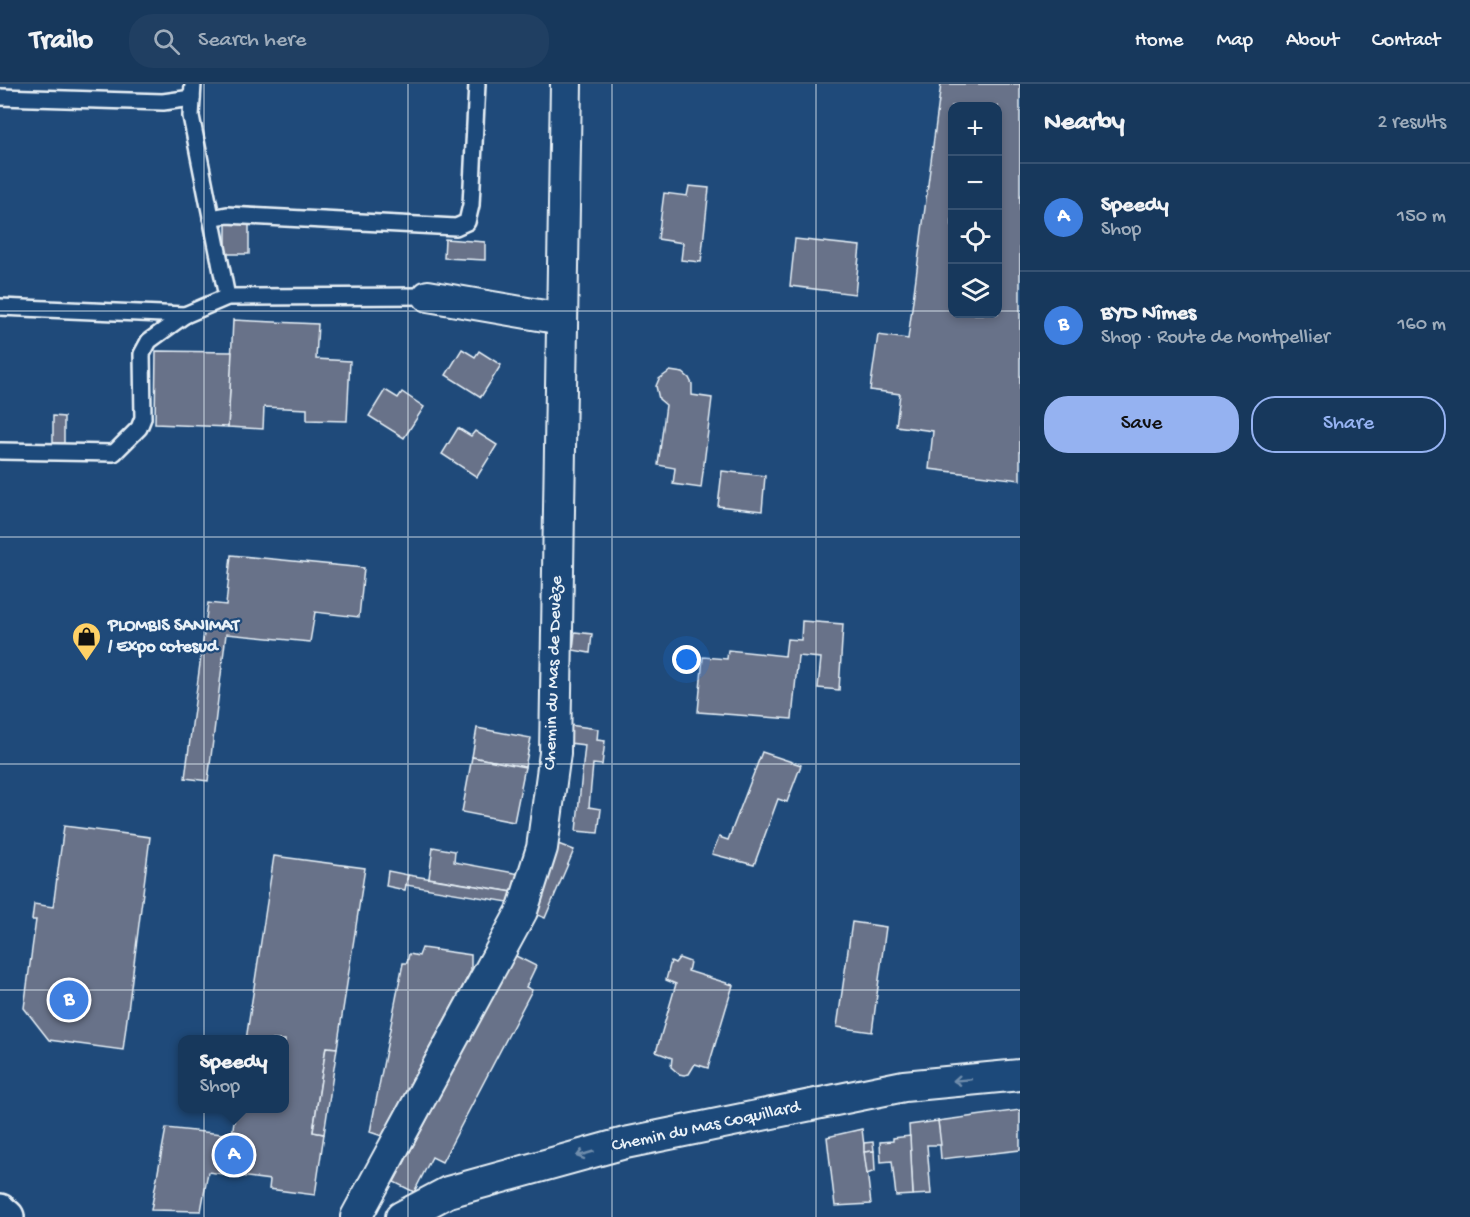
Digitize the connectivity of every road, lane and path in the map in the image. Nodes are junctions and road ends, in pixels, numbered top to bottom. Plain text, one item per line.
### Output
1 (477, 84) edge
2 (566, 84) edge
3 (192, 91) edge
4 (0, 97) edge
5 (211, 218) junction
6 (428, 296) joint
7 (227, 297) junction
8 (0, 307) edge
9 (185, 315) junction
10 (562, 319) junction
11 (0, 451) edge
12 (1020, 1075) edge
13 (0, 1211) edge
14 (8, 1217) edge
15 (356, 1217) edge
16 (401, 1217) edge

1 - 5 lane
2 - 10 street, Chemin du Mas de Devèze
3 - 4 lane
3 - 5 lane
5 - 7 lane
6 - 7 lane
6 - 10 street
7 - 9 lane
8 - 9 lane
9 - 11 lane
10 - 15 street, Chemin du Mas de Devèze
12 -> 16 street, Chemin du Mas Coquillard
13 - 14 main road

